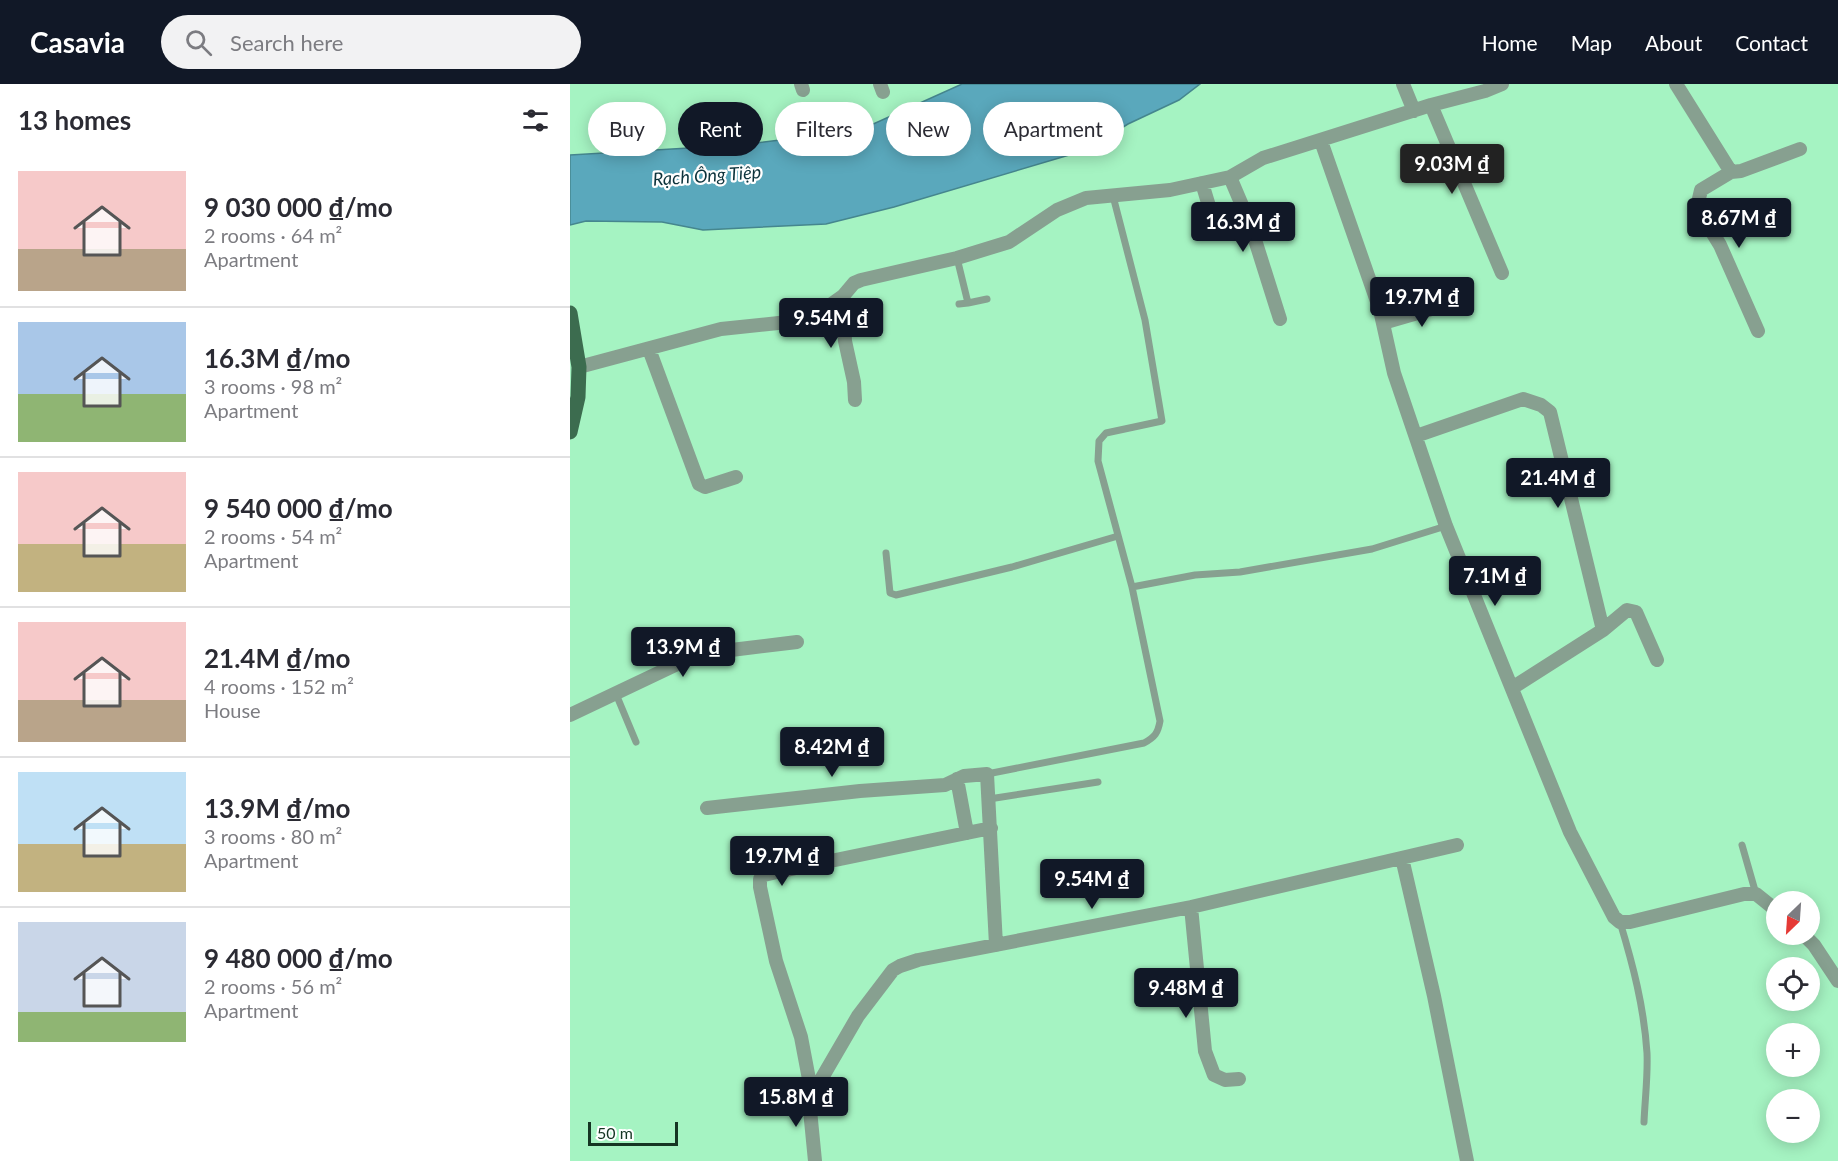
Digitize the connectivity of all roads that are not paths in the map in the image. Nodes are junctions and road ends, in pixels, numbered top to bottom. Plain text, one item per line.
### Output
1 (1403, 84) edge
2 (1453, 84) edge
3 (1502, 84) edge
4 (1676, 84) edge
5 (1459, 98) junction
6 (1431, 105) junction
7 (1414, 111) junction
8 (1321, 141) junction
9 (1800, 149) dead end
10 (1731, 172) junction
11 (1230, 177) junction
12 (1202, 183) junction
13 (1113, 196) junction
14 (1216, 229) dead end
15 (957, 258) junction
16 (1502, 273) dead end
17 (843, 296) junction
18 (987, 299) dead end
19 (968, 303) junction
20 (1452, 303) dead end
21 (959, 304) dead end
22 (570, 313) edge
23 (1280, 319) dead end
24 (1383, 323) junction
25 (1758, 331) dead end
26 (650, 349) junction
27 (576, 360) edge
28 (855, 400) dead end
29 (570, 432) edge
30 (1416, 436) junction
31 (736, 477) dead end
32 (1446, 526) junction
33 (1118, 536) junction
34 (886, 553) dead end
35 (1132, 587) junction
36 (1603, 630) junction
37 (797, 642) dead end
38 (1657, 660) dead end
39 (1512, 688) junction
40 (616, 694) junction
41 (570, 715) edge
42 (636, 741) dead end
43 (987, 774) junction
44 (960, 777) junction
45 (1098, 782) dead end
46 (989, 799) junction
47 (707, 808) dead end
48 (991, 828) junction
49 (967, 833) junction
50 (1742, 844) dead end
51 (1457, 845) dead end
52 (1402, 858) junction
53 (1756, 894) junction
54 (1766, 902) edge
55 (1191, 907) junction
56 (1620, 922) junction
57 (996, 945) junction
58 (1814, 945) edge
59 (1838, 981) edge
60 (1239, 1079) dead end
61 (812, 1095) junction
62 (1644, 1122) dead end
63 (815, 1161) edge
64 (1467, 1161) edge

1 - 7 street
2 - 5 street
3 - 5 street
4 - 10 street
5 - 6 street
6 - 7 street
6 - 16 street
7 - 8 street
8 - 11 street
8 - 24 street
9 - 10 street
10 - 25 street
11 - 12 street
11 - 23 street
12 - 13 street
12 - 14 street
13 - 15 street
13 - 33 lane
15 - 17 street
15 - 19 lane
17 - 26 street
17 - 28 street
18 - 19 lane
19 - 21 lane
20 - 24 street
22 - 27 main road
24 - 30 street
26 - 27 street
26 - 31 street
27 - 29 main road
30 - 32 street
30 - 36 street
32 - 35 lane
32 - 39 street
33 - 34 lane
33 - 35 lane
35 - 43 lane
36 - 38 street
36 - 39 street
37 - 40 street
39 - 56 street
40 - 41 street
40 - 42 lane
43 - 44 street
43 - 46 street
44 - 47 street
44 - 49 street
45 - 46 lane
46 - 48 street
48 - 49 street
48 - 57 street
49 - 61 street
50 - 53 lane
51 - 52 street
52 - 55 street
52 - 64 street
53 - 54 street
53 - 56 street
55 - 57 street
55 - 60 street
56 - 62 lane
57 - 61 street
58 - 59 street
61 - 63 street

